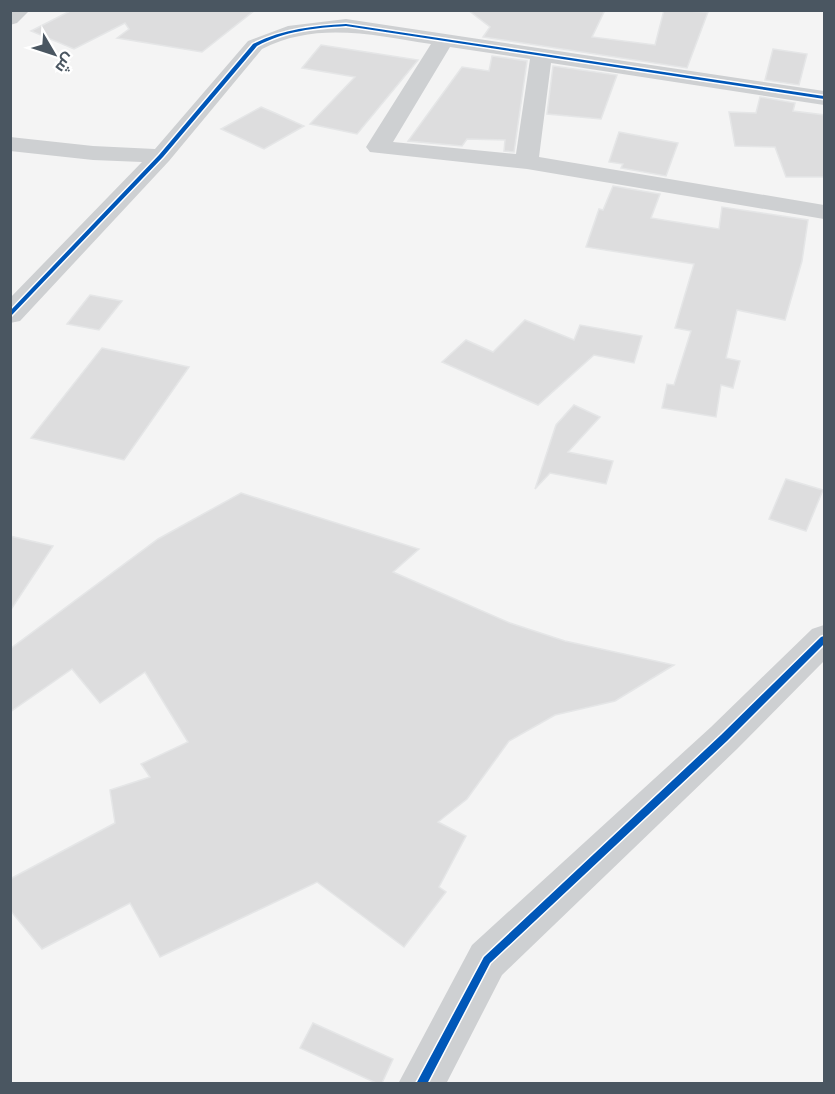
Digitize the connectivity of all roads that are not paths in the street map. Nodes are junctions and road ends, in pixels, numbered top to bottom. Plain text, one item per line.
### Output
1 (20, 10) edge
2 (10, 19) edge
3 (308, 19) edge
4 (443, 41) junction
5 (541, 56) junction
6 (825, 98) edge
7 (10, 144) edge
8 (161, 156) junction
9 (527, 162) junction
10 (825, 212) edge
11 (10, 315) edge
12 (825, 639) edge
13 (421, 1083) edge

1 - 2 street
3 - 4 street
3 - 8 street
4 - 5 street
4 - 9 street
5 - 6 street
5 - 9 street
7 - 8 street
8 - 11 street
9 - 10 street
12 - 13 street

